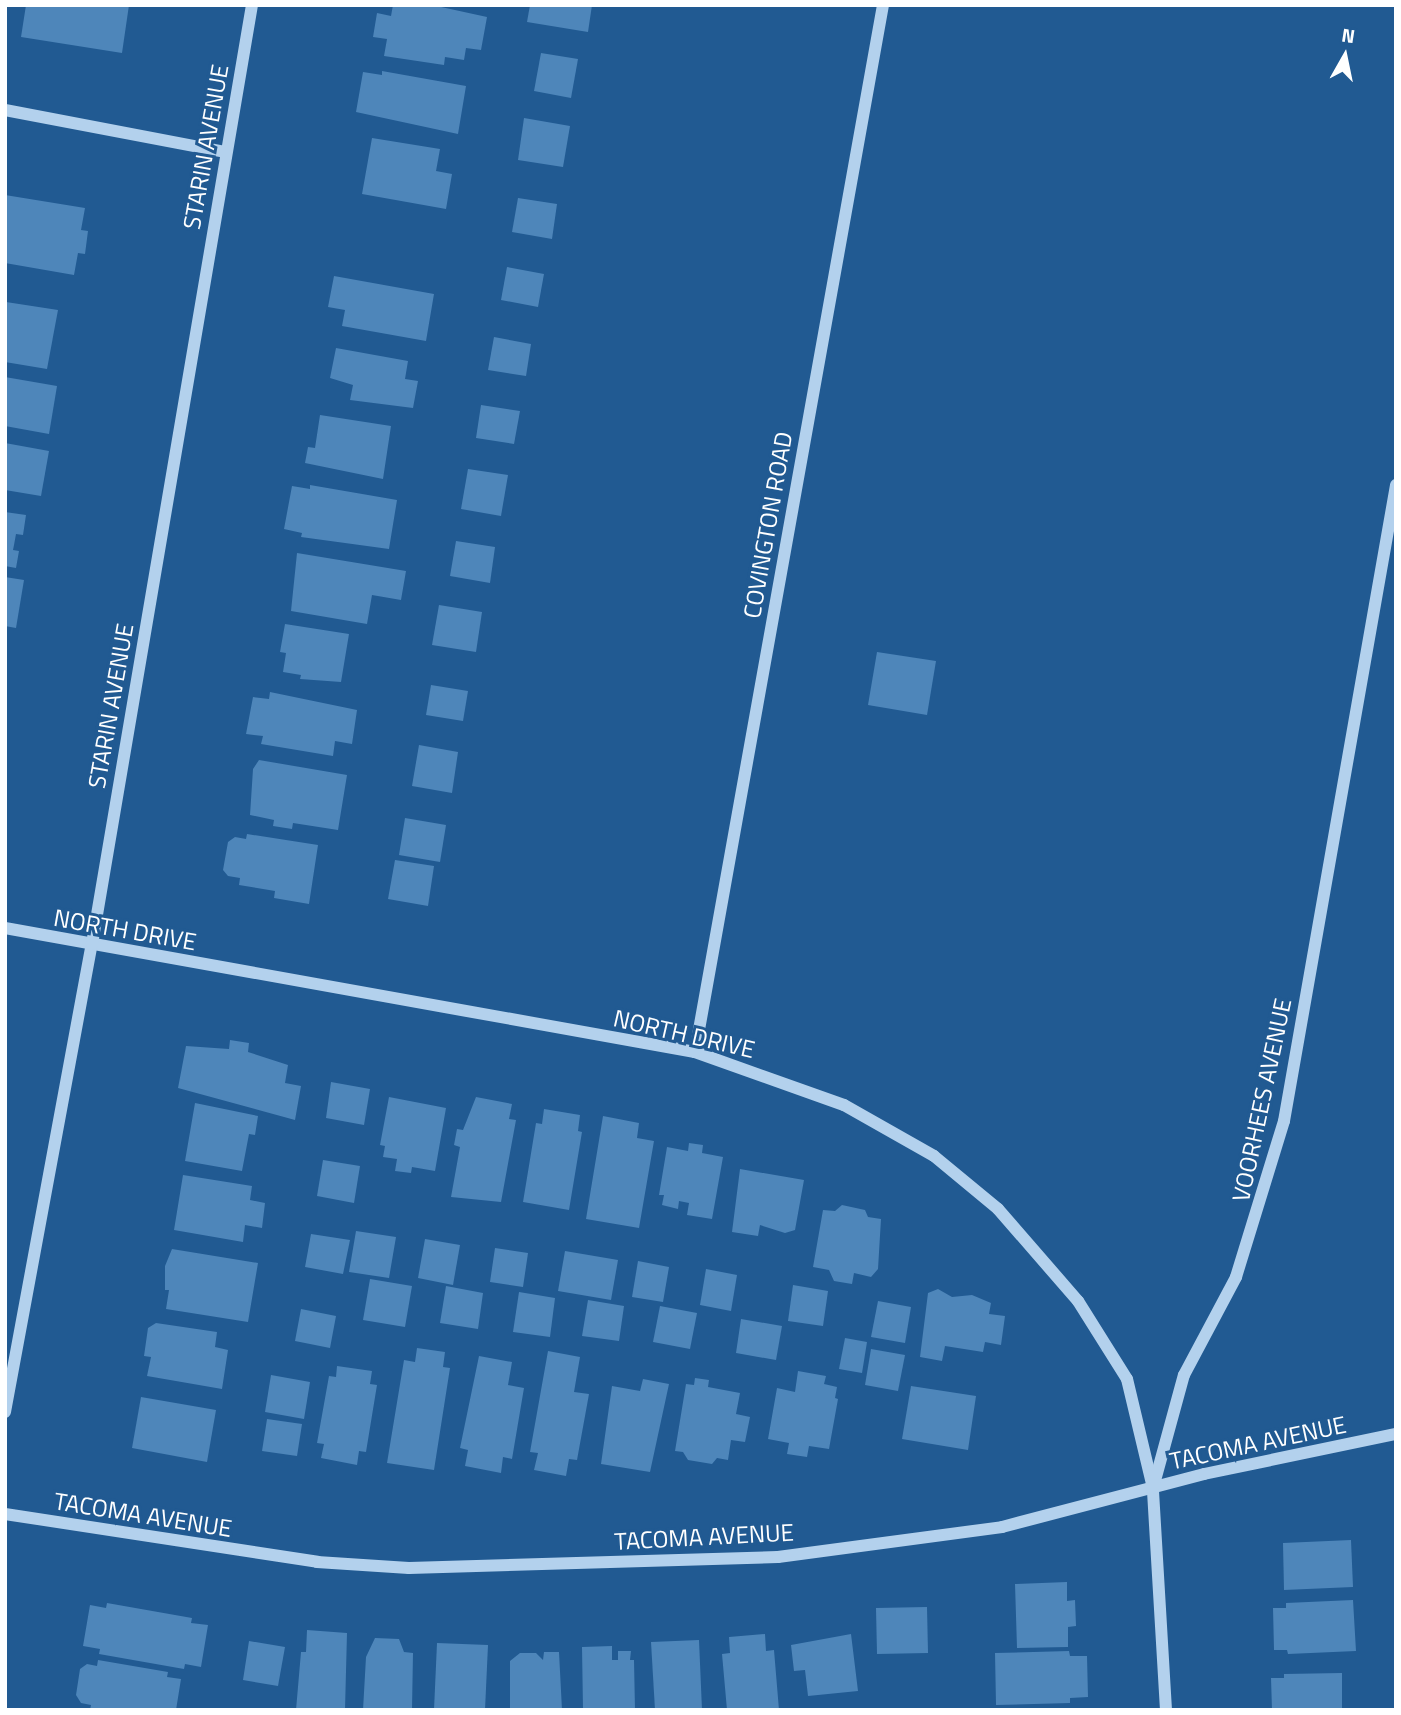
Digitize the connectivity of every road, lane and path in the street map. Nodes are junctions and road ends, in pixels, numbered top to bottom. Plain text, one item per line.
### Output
1 (252, 5) edge
2 (883, 5) edge
3 (5, 110) edge
4 (226, 152) junction
5 (1396, 485) edge
6 (5, 928) edge
7 (92, 944) junction
8 (695, 1052) junction
9 (5, 1412) edge
10 (1396, 1434) edge
11 (1153, 1488) junction
12 (5, 1514) edge
13 (1166, 1710) edge

1 - 4 street, STARIN AVENUE
2 - 8 street, COVINGTON ROAD
3 - 4 street
4 - 7 street, STARIN AVENUE
5 - 11 street, VOORHEES AVENUE
6 - 7 street, NORTH DRIVE
7 - 8 street, NORTH DRIVE
7 - 9 street, STARIN AVENUE
8 - 11 street, NORTH DRIVE
10 - 11 street, TACOMA AVENUE
11 - 12 street, TACOMA AVENUE
11 - 13 street, VOORHEES AVENUE

